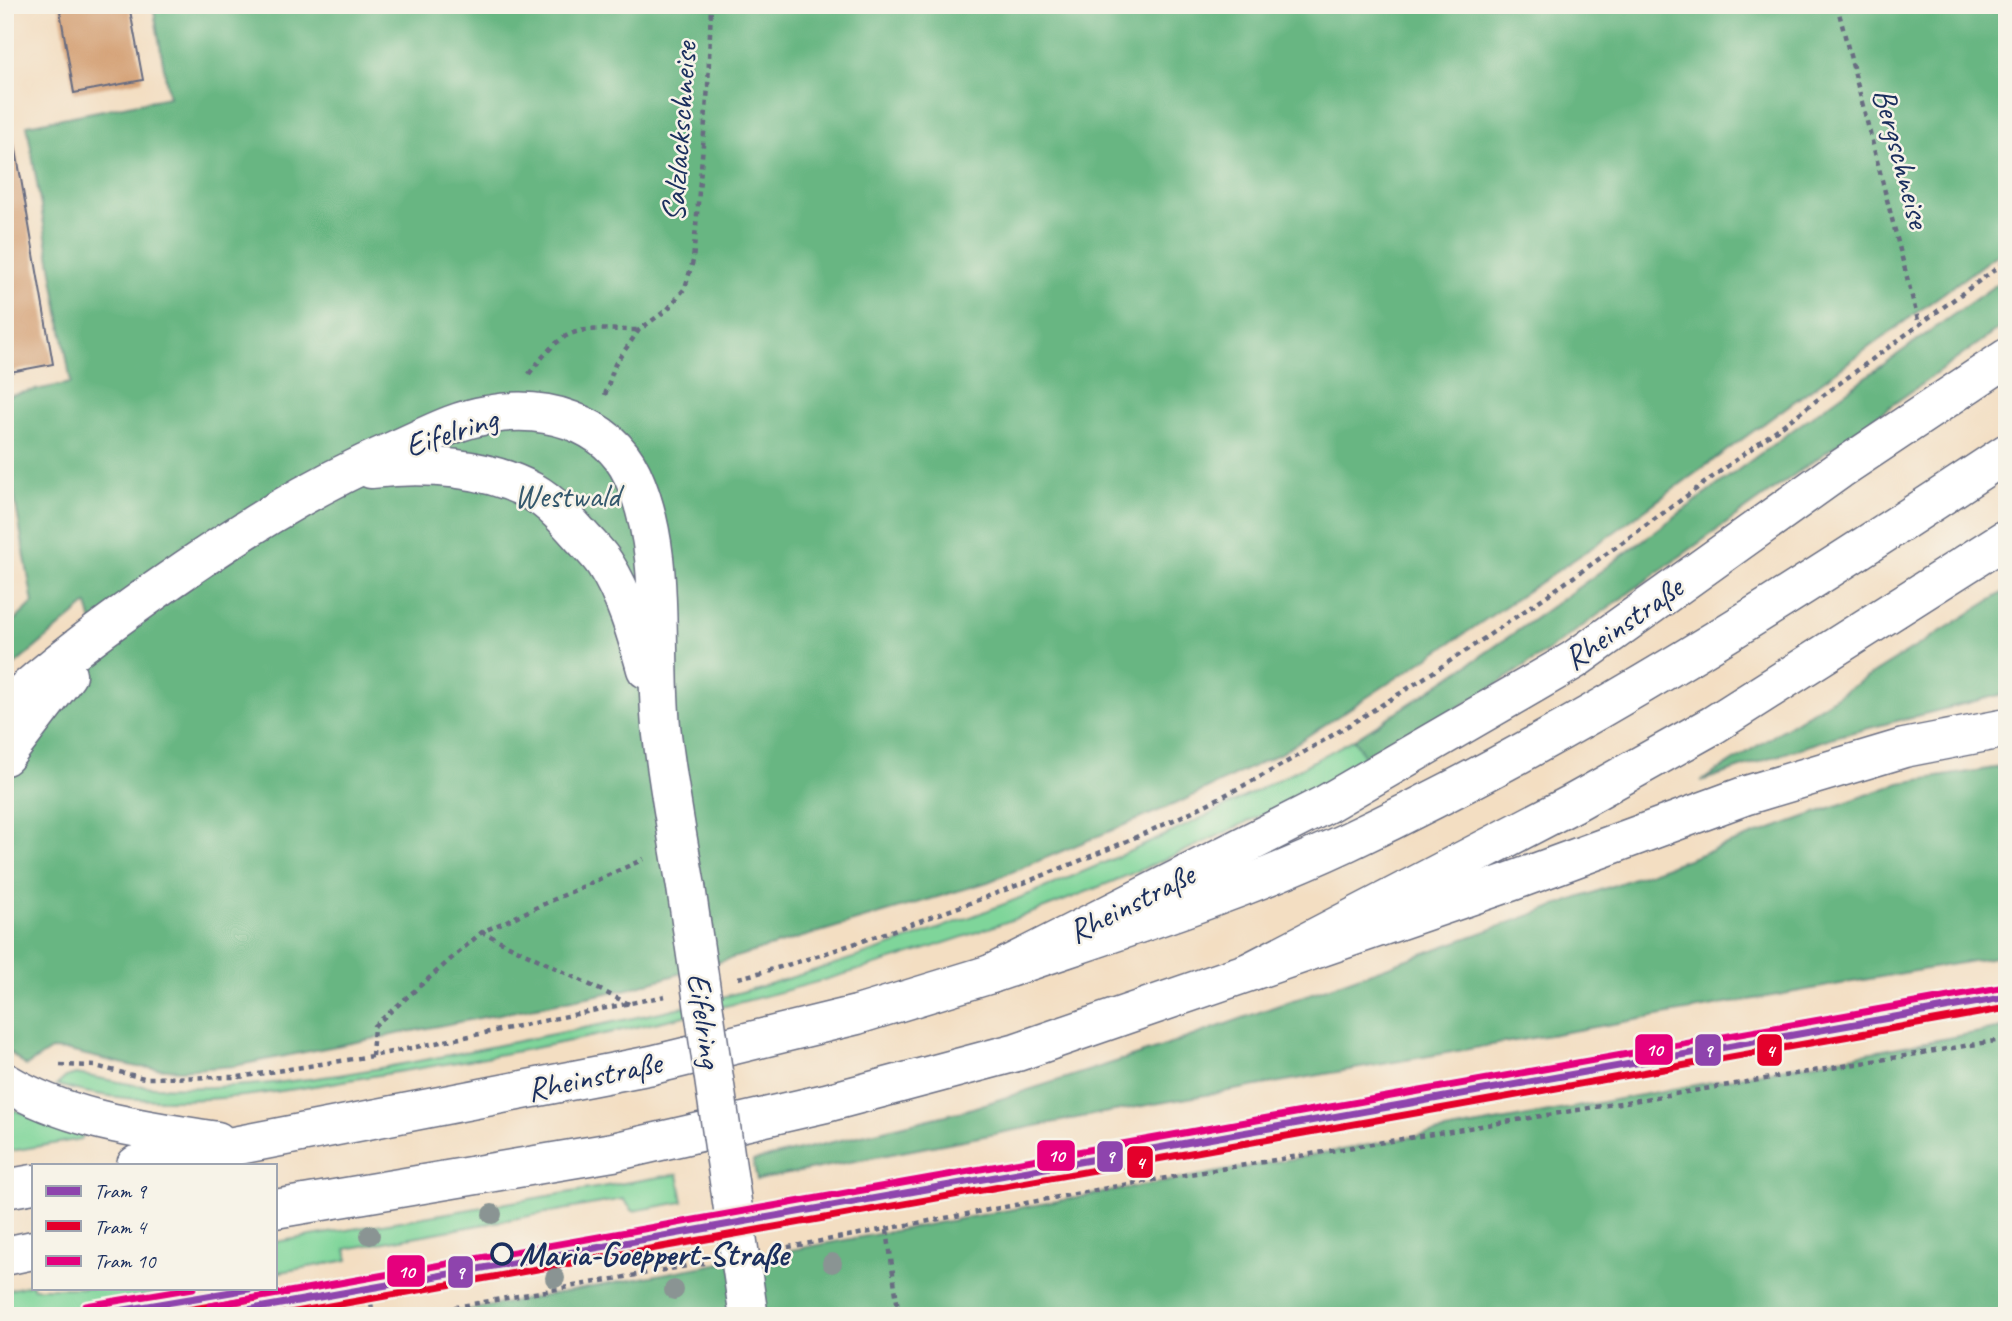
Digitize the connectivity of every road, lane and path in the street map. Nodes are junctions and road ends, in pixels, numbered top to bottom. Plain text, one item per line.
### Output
1 (711, 5) edge
2 (1837, 5) edge
3 (2007, 261) edge
4 (1919, 324) junction
5 (639, 330) junction
6 (2007, 358) edge
7 (488, 414) junction
8 (596, 433) junction
9 (2007, 453) edge
10 (334, 476) junction
11 (2007, 538) edge
12 (104, 626) junction
13 (5, 708) edge
14 (661, 725) junction
15 (2007, 729) edge
16 (5, 756) edge
17 (675, 822) junction
18 (482, 932) junction
19 (1251, 971) junction
20 (991, 974) junction
21 (724, 982) dead end
22 (670, 995) dead end
23 (630, 1004) junction
24 (2007, 1040) edge
25 (372, 1056) junction
26 (14, 1087) edge
27 (246, 1146) junction
28 (142, 1164) edge
29 (32, 1184) edge
30 (5, 1189) edge
31 (276, 1209) edge
32 (887, 1230) junction
33 (776, 1250) dead end
34 (708, 1262) dead end
35 (371, 1303) dead end
36 (748, 1314) edge
37 (373, 1316) edge
38 (405, 1316) edge
39 (899, 1316) edge

1 - 5 path, Salzlackschneise
2 - 4 path, Bergschneise
3 - 4 path
4 - 21 path
5 - 7 path
5 - 8 path, Salzlackschneise
6 - 20 main road, Rheinstraße
7 - 8 main road, Eifelring
7 - 10 main road, Eifelring
8 - 14 main road, Eifelring
9 - 20 main road
10 - 12 main road, Eifelring
10 - 14 main road, Eifelring
11 - 19 main road
12 - 13 main road, Eifelring
12 - 16 main road, Eifelring
14 - 17 main road, Eifelring
15 - 19 main road
17 - 18 path
17 - 36 main road, Eifelring, bridge
18 - 23 path
18 - 25 path
19 - 31 main road
20 - 27 main road, Rheinstraße
22 - 23 path
23 - 25 path
24 - 32 path
25 - 26 path
26 - 27 main road
27 - 28 main road, Rheinstraße
29 - 30 main road
32 - 33 path
32 - 39 path
34 - 38 path
35 - 37 path

